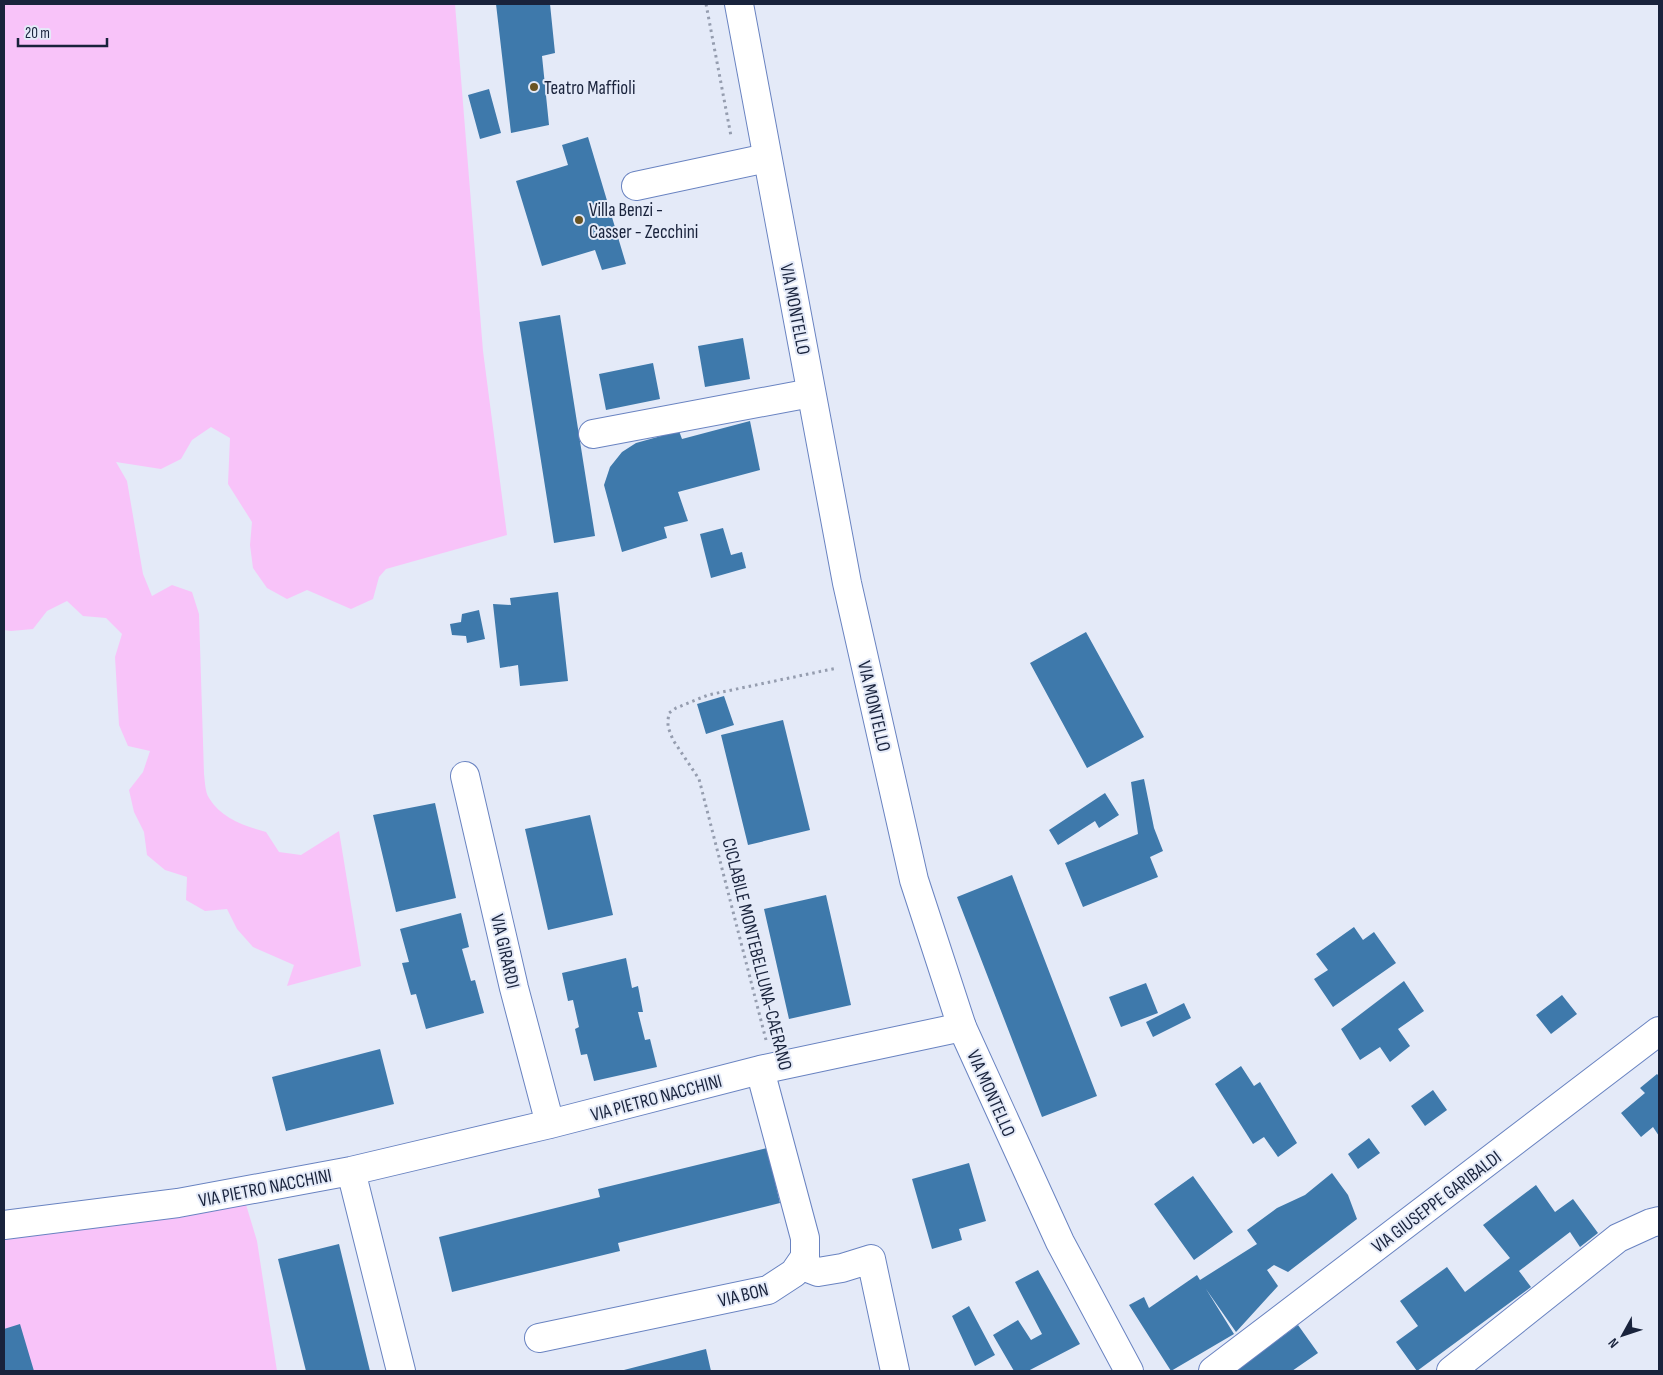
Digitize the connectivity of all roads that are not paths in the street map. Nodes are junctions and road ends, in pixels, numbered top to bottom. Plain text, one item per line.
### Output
1 (739, 4) edge
2 (768, 158) junction
3 (636, 186) dead end
4 (811, 393) junction
5 (593, 434) dead end
6 (465, 776) dead end
7 (962, 1027) junction
8 (1659, 1031) edge
9 (766, 1069) junction
10 (550, 1124) junction
11 (351, 1171) junction
12 (1659, 1221) edge
13 (4, 1225) edge
14 (800, 1265) junction
15 (539, 1338) dead end
16 (401, 1371) edge
17 (895, 1371) edge
18 (1129, 1371) edge
19 (1213, 1371) edge
20 (1451, 1371) edge

1 - 2 street, VIA MONTELLO
2 - 3 street
2 - 4 street, VIA MONTELLO
4 - 5 street
4 - 7 street, VIA MONTELLO
6 - 10 street, VIA GIRARDI
7 - 9 street, VIA PIETRO NACCHINI
7 - 18 street, VIA MONTELLO
8 - 19 street, VIA GIUSEPPE GARIBALDI
9 - 10 street, VIA PIETRO NACCHINI
9 - 14 street
10 - 11 street, VIA PIETRO NACCHINI
11 - 13 street, VIA PIETRO NACCHINI
11 - 16 street, VIA PIETRO NACCHINI
12 - 20 street
14 - 15 street, VIA BON
14 - 17 street

